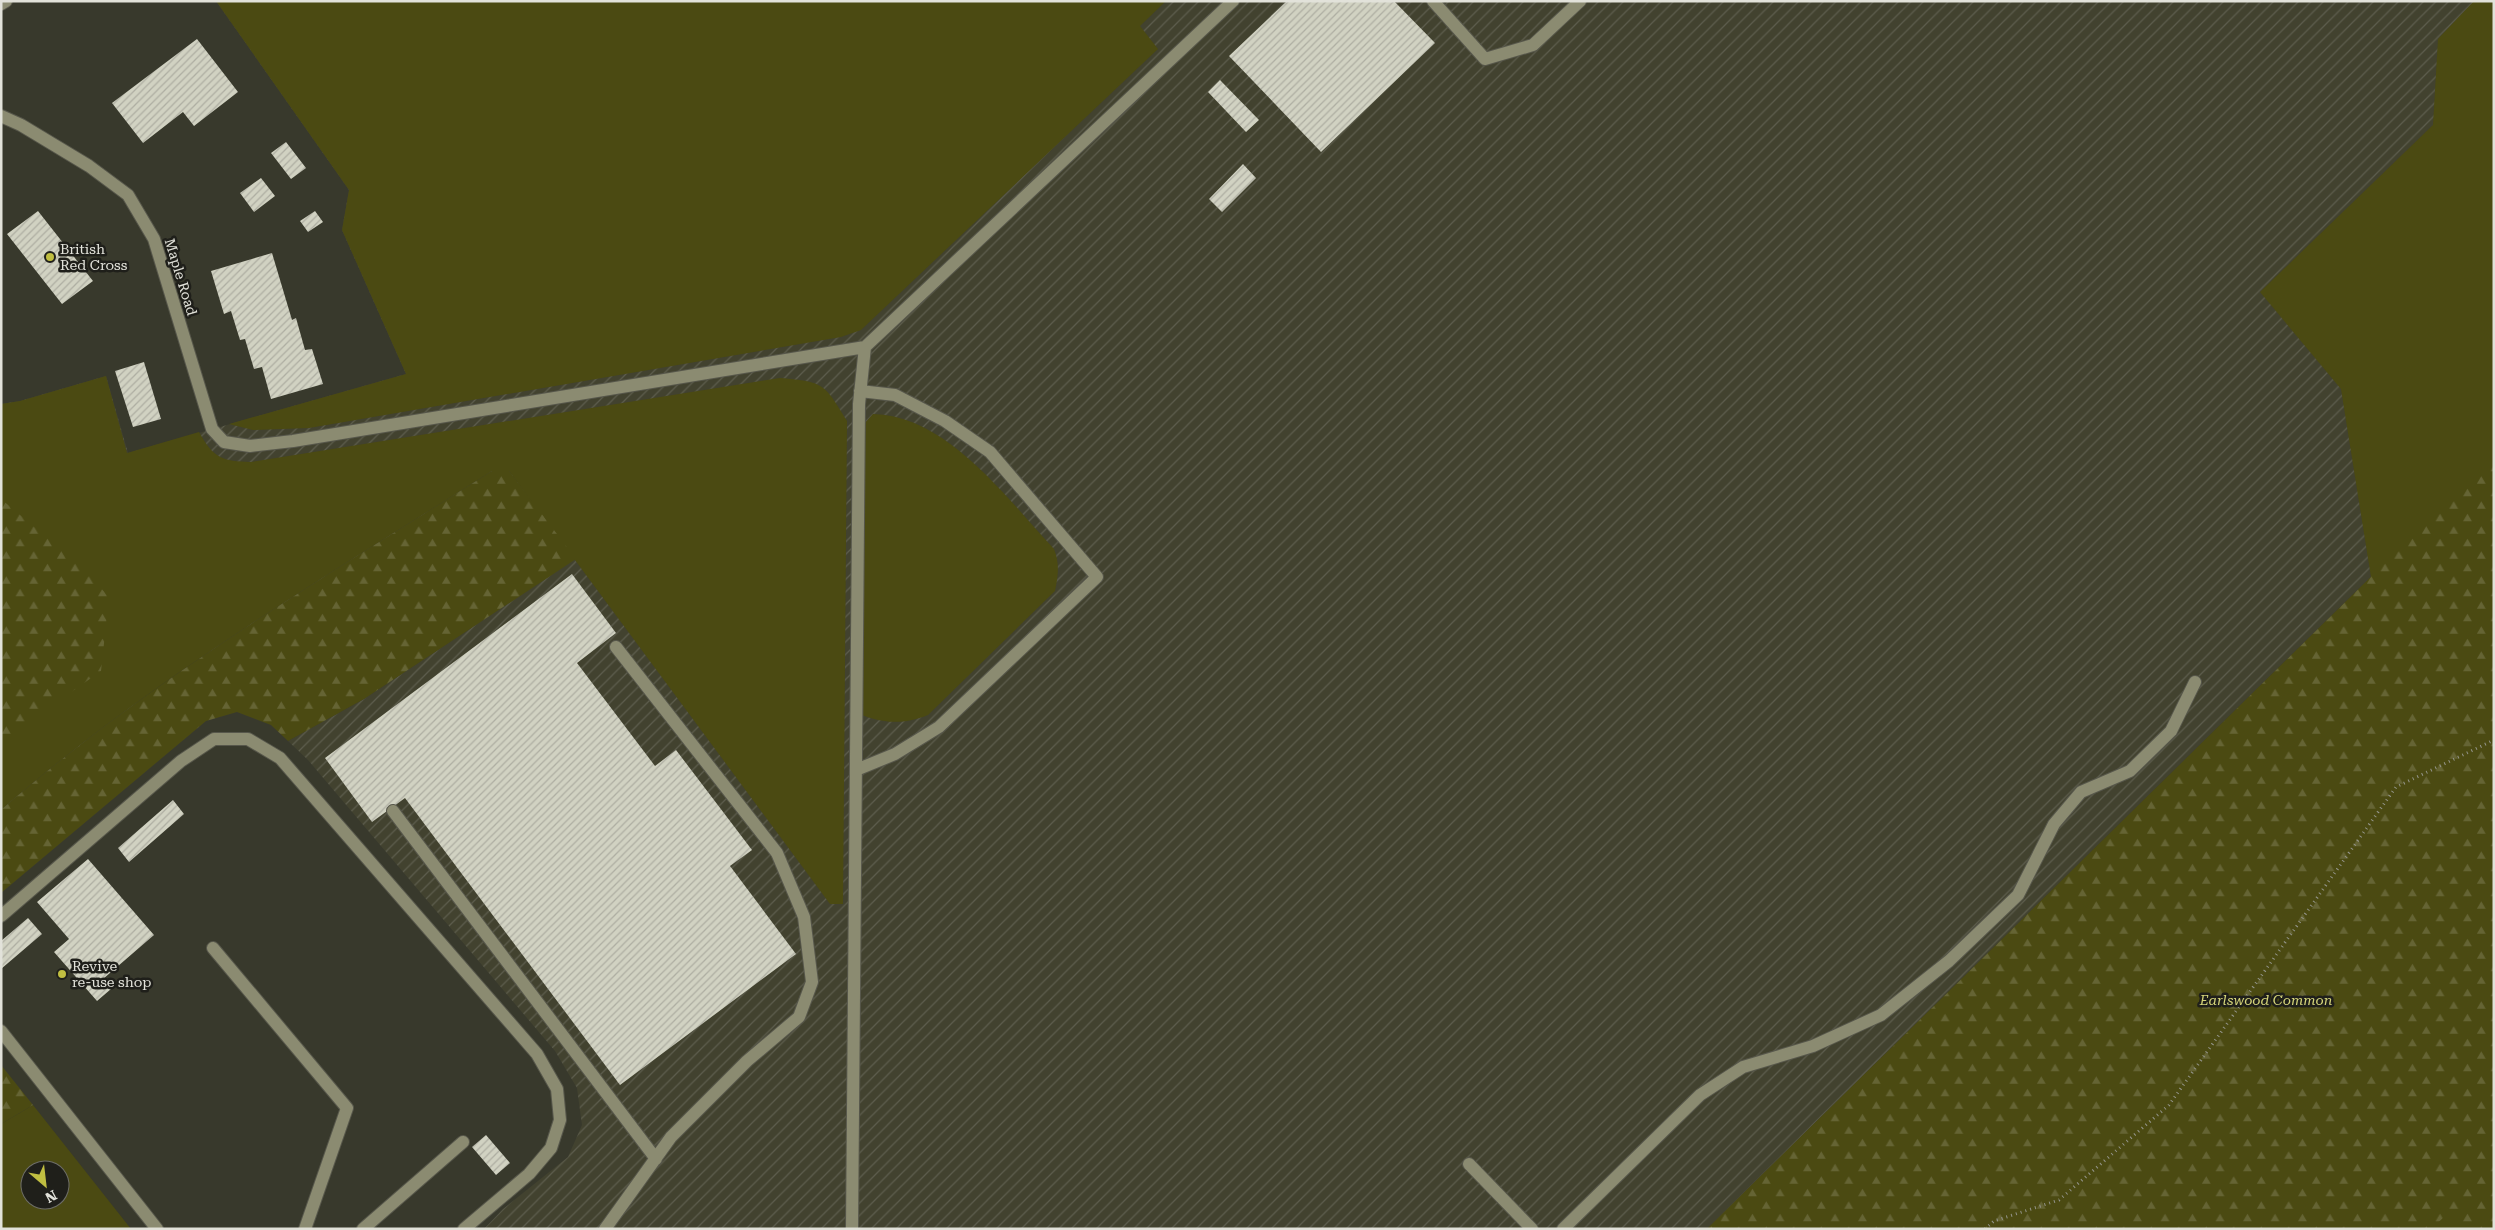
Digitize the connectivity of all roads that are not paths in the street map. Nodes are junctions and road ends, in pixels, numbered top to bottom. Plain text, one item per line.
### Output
1 (6, 1) edge
2 (1232, 1) edge
3 (1433, 1) edge
4 (1580, 1) edge
5 (1, 4) edge
6 (1, 116) edge
7 (865, 347) junction
8 (860, 391) junction
9 (616, 647) dead end
10 (2195, 682) dead end
11 (856, 770) junction
12 (393, 812) dead end
13 (1, 916) edge
14 (212, 948) dead end
15 (1, 1031) edge
16 (462, 1142) dead end
17 (656, 1159) junction
18 (1468, 1164) dead end
19 (610, 1225) edge
20 (157, 1229) edge
21 (305, 1229) edge
22 (363, 1229) edge
23 (464, 1229) edge
24 (852, 1229) edge
25 (1532, 1229) edge
26 (1563, 1229) edge

1 - 5 street
2 - 7 street
3 - 4 street
6 - 7 street, Maple Road
7 - 8 street
8 - 11 street
8 - 11 street
9 - 17 street
10 - 26 street
11 - 24 street
12 - 17 street
13 - 23 street
14 - 21 street
15 - 20 street
16 - 22 street
17 - 19 street
18 - 25 street

